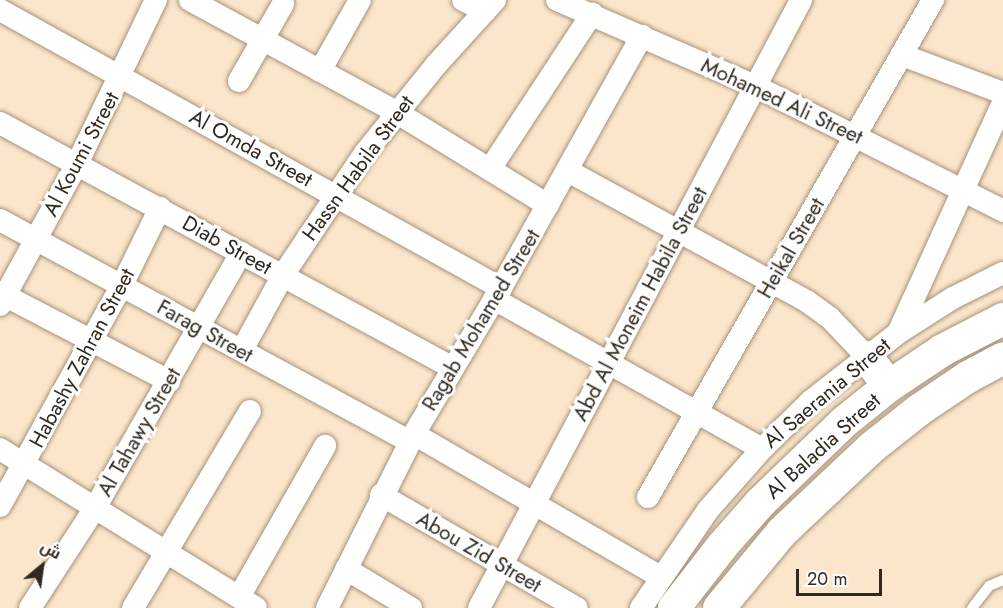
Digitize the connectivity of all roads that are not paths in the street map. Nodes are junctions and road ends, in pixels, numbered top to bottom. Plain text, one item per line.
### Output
1 (156, 0) edge
2 (190, 0) edge
3 (360, 0) edge
4 (463, 0) edge
5 (558, 0) edge
6 (801, 0) edge
7 (933, 0) edge
8 (283, 4) dead end
9 (490, 6) edge
10 (0, 10) edge
11 (592, 14) junction
12 (642, 36) junction
13 (262, 39) junction
14 (902, 55) junction
15 (320, 71) junction
16 (122, 76) junction
17 (238, 81) dead end
18 (755, 86) junction
19 (1003, 93) edge
20 (1003, 103) edge
21 (396, 112) junction
22 (0, 123) edge
23 (856, 135) junction
24 (77, 164) junction
25 (490, 169) junction
26 (568, 171) junction
27 (963, 190) junction
28 (335, 194) junction
29 (548, 205) junction
30 (160, 208) junction
31 (1003, 211) edge
32 (0, 220) edge
33 (678, 231) junction
34 (37, 239) junction
35 (241, 253) junction
36 (1003, 273) edge
37 (283, 275) junction
38 (771, 282) junction
39 (122, 285) junction
40 (497, 294) junction
41 (2, 298) edge
42 (1003, 319) edge
43 (200, 328) junction
44 (898, 333) junction
45 (92, 341) junction
46 (242, 350) junction
47 (867, 357) junction
48 (1003, 358) edge
49 (608, 363) junction
50 (453, 368) junction
51 (169, 381) junction
52 (889, 386) junction
53 (250, 411) dead end
54 (696, 412) junction
55 (412, 438) junction
56 (325, 446) dead end
57 (0, 449) edge
58 (762, 449) junction
59 (25, 464) junction
60 (381, 495) junction
61 (648, 497) dead end
62 (534, 504) junction
63 (0, 507) edge
64 (95, 508) junction
65 (167, 552) junction
66 (502, 564) junction
67 (346, 569) junction
68 (661, 577) junction
69 (1003, 580) edge
70 (248, 604) edge
71 (30, 608) edge
72 (133, 608) edge
73 (327, 608) edge
74 (411, 608) edge
75 (479, 608) edge
76 (576, 608) edge
77 (641, 608) edge
78 (674, 608) edge
79 (719, 608) edge
80 (972, 608) edge

1 - 16 street, Al Koumi Street
2 - 13 street
3 - 15 street
4 - 9 street
5 - 11 street, Mohamed Ali Street
6 - 18 street, Abd Al Moneim Habila Street
7 - 14 street, Heikal Street
8 - 13 street
9 - 21 street, Hassn Habila Street
10 - 16 street, Al Omda Street
11 - 12 street, Mohamed Ali Street
11 - 25 street
12 - 18 street, Mohamed Ali Street
12 - 26 street, Ragab Mohamed Street
13 - 15 street
13 - 17 street
14 - 19 street
14 - 23 street, Heikal Street
15 - 21 street
16 - 24 street, Al Koumi Street
16 - 28 street, Al Omda Street
18 - 23 street, Mohamed Ali Street
18 - 33 street, Abd Al Moneim Habila Street
20 - 27 street
21 - 25 street
21 - 28 street, Hassn Habila Street
22 - 24 street, Diab Street
23 - 27 street, Mohamed Ali Street
23 - 38 street, Heikal Street
24 - 30 street, Diab Street
24 - 34 street, Al Koumi Street
25 - 29 street
26 - 29 street, Ragab Mohamed Street
26 - 33 street
27 - 31 street, Mohamed Ali Street
27 - 44 street
28 - 37 street, Hassn Habila Street
28 - 40 street, Al Omda Street
29 - 40 street, Ragab Mohamed Street
30 - 35 street, Diab Street
30 - 39 street, Habashy Zahran Street
32 - 34 street, Farag Street
33 - 38 street
33 - 49 street, Abd Al Moneim Habila Street
34 - 39 street, Farag Street
34 - 41 street, Al Koumi Street
35 - 37 street, Diab Street
35 - 43 street, Al Tahawy Street
36 - 44 street, Al Saerania Street
37 - 46 street, Hassn Habila Street
37 - 50 street, Diab Street
38 - 47 street
38 - 54 street, Heikal Street
39 - 43 street, Farag Street
39 - 45 street, Habashy Zahran Street
40 - 49 street, Al Omda Street
40 - 50 street, Ragab Mohamed Street
41 - 45 street
42 - 52 street, Al Baladia Street
43 - 46 street, Farag Street
43 - 51 street, Al Tahawy Street
44 - 47 street, Al Saerania Street
45 - 51 street
45 - 59 street, Habashy Zahran Street
46 - 55 street, Farag Street
47 - 52 street
47 - 58 street, Al Saerania Street
48 - 79 street, Al Baladia Street
49 - 54 street, Al Omda Street
49 - 62 street, Abd Al Moneim Habila Street
50 - 55 street, Ragab Mohamed Street
51 - 64 street, Al Tahawy Street
52 - 78 street, Al Baladia Street
53 - 65 street
54 - 58 street, Al Omda Street
54 - 61 street, Heikal Street
55 - 60 street, Ragab Mohamed Street
55 - 62 street, Farag Street
56 - 70 street
57 - 59 street
58 - 68 street, Al Saerania Street
59 - 63 street, Habashy Zahran Street
59 - 64 street
60 - 66 street, Abou Zid Street
60 - 67 street, Ragab Mohamed Street
62 - 66 street, Abd Al Moneim Habila Street
62 - 68 street, Farag Street
64 - 65 street
64 - 71 street, Al Tahawy Street
65 - 70 street
65 - 72 street
66 - 75 street, Abd Al Moneim Habila Street
66 - 76 street, Abou Zid Street
67 - 73 street, Ragab Mohamed Street
67 - 74 street
68 - 77 street, Al Saerania Street
69 - 80 lane

